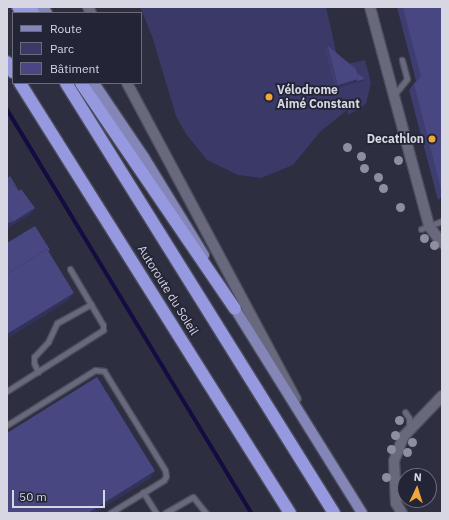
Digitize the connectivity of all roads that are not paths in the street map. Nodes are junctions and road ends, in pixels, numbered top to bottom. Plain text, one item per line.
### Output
1 (370, 7) edge
2 (402, 60) dead end
3 (21, 84) edge
4 (67, 84) edge
5 (82, 84) edge
6 (95, 84) edge
7 (128, 84) edge
8 (394, 95) junction
9 (442, 221) edge
10 (425, 228) junction
11 (442, 243) edge
12 (70, 269) dead end
13 (90, 304) junction
14 (235, 309) junction
15 (38, 372) junction
16 (7, 391) edge
17 (442, 396) edge
18 (405, 412) dead end
19 (7, 425) edge
20 (409, 429) junction
21 (320, 446) junction
22 (144, 492) junction
23 (110, 513) edge
24 (156, 513) edge
25 (165, 513) edge
26 (206, 513) edge
27 (290, 513) edge
28 (334, 513) edge
29 (362, 513) edge
30 (402, 513) edge

1 - 8 street
2 - 8 lane
3 - 27 highway, Autoroute du Soleil
4 - 28 highway, Autoroute du Soleil
5 - 14 highway
6 - 14 main road
7 - 21 street
8 - 10 street
9 - 10 lane
10 - 11 street
12 - 13 lane
13 - 15 lane
13 - 15 lane
14 - 21 main road
15 - 16 lane
17 - 20 street
18 - 20 lane
19 - 22 lane
20 - 30 street
21 - 29 main road
22 - 23 lane
22 - 24 lane
25 - 26 lane

